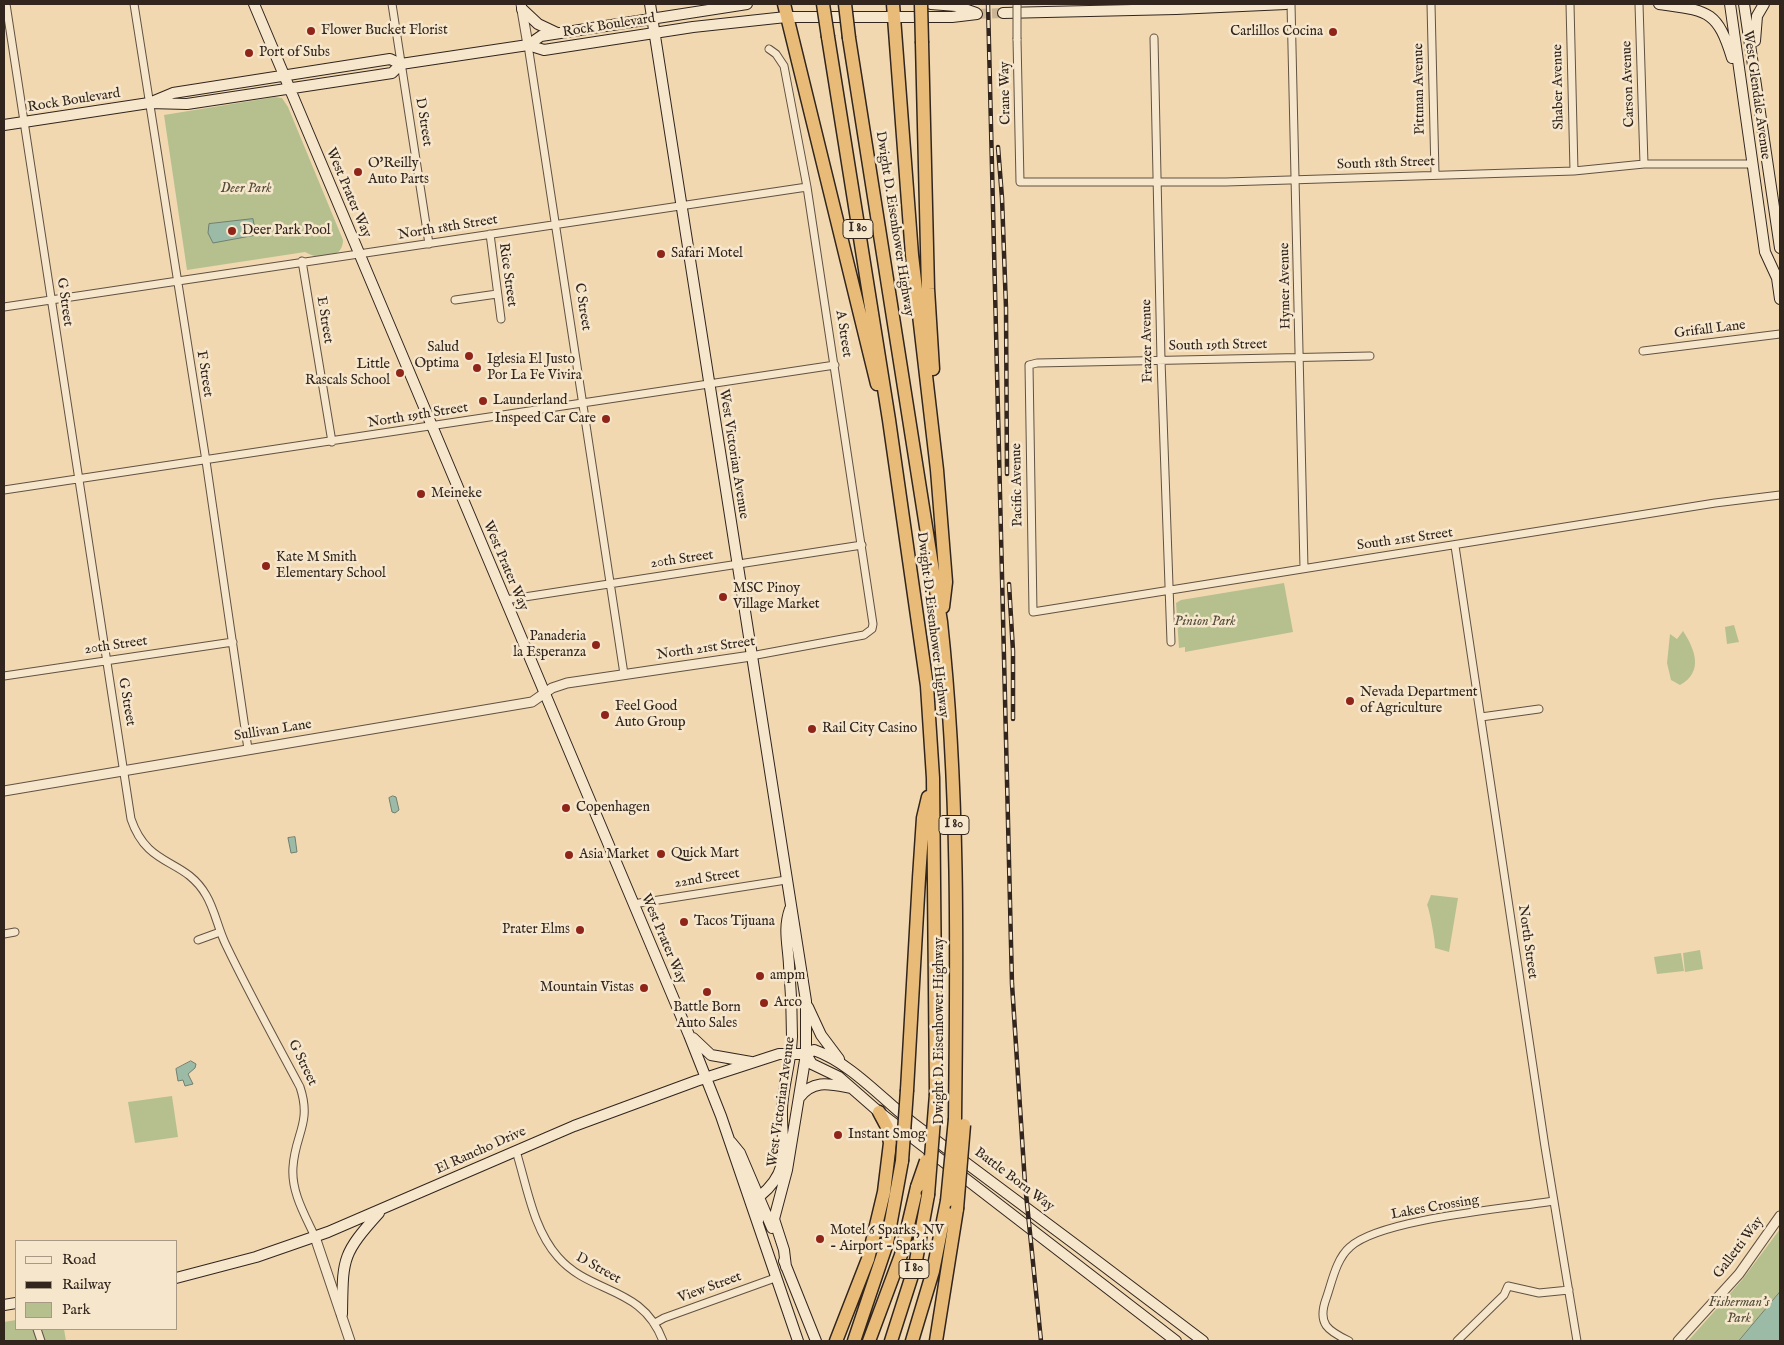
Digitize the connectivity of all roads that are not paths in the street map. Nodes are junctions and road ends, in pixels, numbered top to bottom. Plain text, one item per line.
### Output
1 (6, 4) edge
2 (134, 4) edge
3 (254, 4) edge
4 (392, 4) edge
5 (650, 4) edge
6 (746, 4) edge
7 (823, 4) edge
8 (845, 4) edge
9 (893, 4) edge
10 (921, 4) edge
11 (931, 4) edge
12 (1018, 4) edge
13 (1286, 4) edge
14 (1291, 4) edge
15 (1430, 4) edge
16 (1570, 4) edge
17 (1639, 4) edge
18 (1655, 4) edge
19 (1659, 4) edge
20 (1674, 4) edge
21 (1730, 4) edge
22 (1744, 4) edge
23 (1764, 4) edge
24 (522, 6) edge
25 (785, 10) edge
26 (1003, 14) tunnel mouth
27 (895, 17) junction
28 (652, 20) junction
29 (558, 33) junction
30 (655, 34) junction
31 (1154, 38) dead end
32 (528, 45) junction
33 (769, 49) dead end
34 (401, 64) junction
35 (1754, 70) junction
36 (283, 75) junction
37 (1741, 88) junction
38 (289, 89) junction
39 (149, 103) junction
40 (25, 122) junction
41 (4, 125) edge
42 (1644, 164) junction
43 (1752, 164) junction
44 (1574, 171) junction
45 (1435, 174) junction
46 (1297, 180) junction
47 (1020, 182) joint
48 (1158, 182) junction
49 (807, 187) junction
50 (681, 206) junction
51 (555, 225) junction
52 (490, 234) junction
53 (429, 244) junction
54 (1780, 248) edge
55 (359, 254) junction
56 (302, 261) junction
57 (1780, 264) edge
58 (1777, 278) junction
59 (176, 280) junction
60 (497, 294) junction
61 (1780, 299) edge
62 (50, 300) junction
63 (455, 300) dead end
64 (4, 307) edge
65 (501, 319) dead end
66 (1780, 334) edge
67 (1643, 350) dead end
68 (1370, 356) dead end
69 (1299, 357) junction
70 (1161, 360) junction
71 (1037, 363) joint
72 (835, 365) junction
73 (709, 385) junction
74 (929, 401) junction
75 (582, 404) junction
76 (889, 420) junction
77 (432, 427) junction
78 (332, 442) junction
79 (206, 461) junction
80 (78, 479) junction
81 (4, 490) edge
82 (1780, 495) edge
83 (862, 545) junction
84 (1455, 546) junction
85 (736, 564) junction
86 (1304, 568) junction
87 (610, 584) junction
88 (1168, 592) junction
89 (505, 600) junction
90 (1033, 612) joint
91 (941, 622) junction
92 (872, 629) joint
93 (233, 642) junction
94 (1171, 642) dead end
95 (751, 656) junction
96 (105, 660) junction
97 (624, 674) junction
98 (4, 676) edge
99 (545, 695) junction
100 (1539, 709) dead end
101 (1481, 717) junction
102 (248, 749) junction
103 (124, 771) junction
104 (933, 778) junction
105 (4, 791) edge
106 (786, 880) junction
107 (633, 904) junction
108 (790, 909) junction
109 (15, 932) dead end
110 (220, 932) junction
111 (4, 934) edge
112 (198, 940) dead end
113 (806, 1001) junction
114 (689, 1035) junction
115 (798, 1054) junction
116 (752, 1062) junction
117 (843, 1064) junction
118 (706, 1077) junction
119 (851, 1088) junction
120 (798, 1099) junction
121 (879, 1112) junction
122 (729, 1140) junction
123 (516, 1151) junction
124 (923, 1191) junction
125 (760, 1196) junction
126 (1554, 1201) junction
127 (952, 1205) junction
128 (381, 1210) junction
129 (1780, 1216) edge
130 (758, 1228) junction
131 (315, 1237) junction
132 (786, 1267) junction
133 (178, 1277) edge
134 (775, 1278) junction
135 (1569, 1290) junction
136 (342, 1314) junction
137 (861, 1322) junction
138 (655, 1323) junction
139 (841, 1339) edge
140 (350, 1341) edge
141 (662, 1341) edge
142 (798, 1341) edge
143 (816, 1341) edge
144 (854, 1341) edge
145 (869, 1341) edge
146 (891, 1341) edge
147 (912, 1341) edge
148 (936, 1341) edge
149 (1176, 1341) edge
150 (1203, 1341) edge
151 (1349, 1341) edge
152 (1457, 1341) edge
153 (1577, 1341) edge
154 (1678, 1341) edge

1 - 40 street, G Street
2 - 39 street, F Street
3 - 36 main road, West Prater Way
4 - 34 street, D Street
5 - 28 main road, West Victorian Avenue
6 - 28 main road, Rock Boulevard
7 - 76 highway, Dwight D. Eisenhower Highway / I 80, bridge
8 - 91 highway, Dwight D. Eisenhower Highway / I 80, bridge
9 - 27 highway
10 - 74 highway, bridge
11 - 27 main road, Rock Boulevard
12 - 47 street, Crane Way, bridge
13 - 26 main road
14 - 46 street, Hymer Avenue
15 - 45 street, Pittman Avenue
16 - 44 street, Shaber Avenue
17 - 42 street, Carson Avenue
18 - 19 main road
19 - 20 main road
19 - 37 main road
21 - 37 main road, West Glendale Avenue
22 - 35 main road, West Glendale Avenue
23 - 35 main road
24 - 29 main road
24 - 32 street, C Street
25 - 27 main road, Rock Boulevard
25 - 30 main road, Rock Boulevard
25 - 76 highway
27 - 74 highway
28 - 29 main road, Rock Boulevard
28 - 30 main road, West Victorian Avenue
29 - 32 main road, Rock Boulevard
30 - 32 main road, Rock Boulevard
30 - 50 main road, West Victorian Avenue
31 - 48 street, Frazer Avenue
32 - 34 main road, Rock Boulevard
32 - 51 street, C Street
33 - 49 street, A Street
34 - 36 main road, Rock Boulevard
34 - 38 main road, Rock Boulevard
34 - 53 street, D Street
35 - 54 main road, West Glendale Avenue
36 - 38 main road, West Prater Way
36 - 39 main road, Rock Boulevard
37 - 43 main road, West Glendale Avenue
38 - 39 main road, Rock Boulevard
38 - 55 main road, West Prater Way
39 - 40 main road, Rock Boulevard
39 - 59 street, F Street
40 - 41 main road, Rock Boulevard
40 - 62 street, G Street
42 - 43 street, South 18th Street
42 - 44 street, South 18th Street
43 - 58 main road, West Glendale Avenue
44 - 45 street, South 18th Street
45 - 46 street, South 18th Street
46 - 48 street, South 18th Street
46 - 69 street, Hymer Avenue
47 - 48 street, South 18th Street
48 - 70 street, Frazer Avenue
49 - 50 street, North 18th Street
49 - 72 street, A Street
50 - 51 street, North 18th Street
50 - 73 main road, West Victorian Avenue
51 - 52 street, North 18th Street
51 - 75 street, C Street
52 - 53 street, North 18th Street
52 - 60 street, Rice Street
53 - 55 street, North 18th Street
55 - 56 street, North 18th Street
55 - 77 main road, West Prater Way
56 - 59 street, North 18th Street
56 - 78 street, E Street
57 - 58 main road, West Glendale Avenue
58 - 61 main road, West Glendale Avenue
59 - 62 street, North 18th Street
59 - 79 street, F Street
60 - 63 street
60 - 65 street, Rice Street
62 - 64 street, North 18th Street
62 - 80 street, G Street
66 - 67 street, Grifall Lane
68 - 69 street, South 19th Street
69 - 70 street, South 19th Street
69 - 86 street, Hymer Avenue
70 - 71 street, South 19th Street
70 - 88 street, Frazer Avenue
71 - 90 street, Pacific Avenue
72 - 73 street, North 19th Street
72 - 83 street, A Street
73 - 75 street, North 19th Street
73 - 85 main road, West Victorian Avenue
74 - 91 highway
75 - 77 street, North 19th Street
75 - 87 street, C Street
76 - 104 highway, Dwight D. Eisenhower Highway / I 80
77 - 78 street, North 19th Street
77 - 89 main road, West Prater Way
78 - 79 street, North 19th Street
79 - 80 street, North 19th Street
79 - 93 street, F Street
80 - 81 street, North 19th Street
80 - 96 street, G Street
82 - 84 street, South 21st Street
83 - 85 street, 20th Street
83 - 92 street, A Street
84 - 86 street, South 21st Street
84 - 101 street, North Street
85 - 87 street, 20th Street
85 - 95 main road, West Victorian Avenue
86 - 88 street, South 21st Street
87 - 89 street, 20th Street
87 - 97 street, C Street
88 - 90 street, South 21st Street
88 - 94 street, Frazer Avenue
89 - 99 main road, West Prater Way
91 - 127 highway, Dwight D. Eisenhower Highway / I 80, bridge
92 - 95 street, North 21st Street
93 - 96 street, 20th Street
93 - 102 street, F Street
95 - 97 street, North 21st Street
95 - 106 main road, West Victorian Avenue
96 - 98 street, 20th Street
96 - 103 street, G Street
97 - 99 street, North 21st Street
99 - 102 street, Sullivan Lane
99 - 107 main road, West Prater Way
100 - 101 street
101 - 126 street, North Street
102 - 103 street, Sullivan Lane
103 - 105 street, Sullivan Lane
103 - 110 street, G Street
104 - 124 highway, Dwight D. Eisenhower Highway / I 80, bridge
104 - 137 highway, bridge
106 - 107 street, 22nd Street
106 - 108 main road, West Victorian Avenue
107 - 114 main road, West Prater Way
108 - 113 main road, West Victorian Avenue
108 - 115 main road, West Victorian Avenue
109 - 111 street
110 - 112 street
110 - 131 street, G Street
113 - 115 main road, West Victorian Avenue
113 - 117 main road
114 - 116 main road
114 - 118 main road, West Prater Way
115 - 116 main road, El Rancho Drive
115 - 117 main road, Battle Born Way
115 - 119 main road, Battle Born Way
115 - 120 main road, West Victorian Avenue
115 - 125 main road, West Victorian Avenue
116 - 118 main road, El Rancho Drive
117 - 150 main road, Battle Born Way
118 - 122 main road, West Prater Way
118 - 123 main road, El Rancho Drive
119 - 120 main road
119 - 121 main road, Battle Born Way
120 - 132 main road, West Victorian Avenue
121 - 139 highway
121 - 149 main road, Battle Born Way
122 - 125 main road, West Prater Way
122 - 130 main road, West Prater Way
123 - 128 main road, El Rancho Drive
123 - 138 street, D Street
124 - 145 highway
124 - 146 highway, Dwight D. Eisenhower Highway / I 80
125 - 130 main road
125 - 132 main road, West Prater Way
126 - 135 street, North Street
126 - 151 street, Lakes Crossing
127 - 147 highway, Dwight D. Eisenhower Highway / I 80
127 - 148 highway
128 - 131 main road, El Rancho Drive
128 - 136 main road
129 - 154 street, Galletti Way
130 - 134 main road, West Prater Way
131 - 133 main road, El Rancho Drive
131 - 136 street, G Street
132 - 143 main road, West Prater Way
134 - 138 street, View Street
134 - 142 main road, West Prater Way
135 - 152 street
135 - 153 street, North Street
136 - 140 street, G Street
137 - 139 highway
137 - 144 highway
138 - 141 street, D Street

